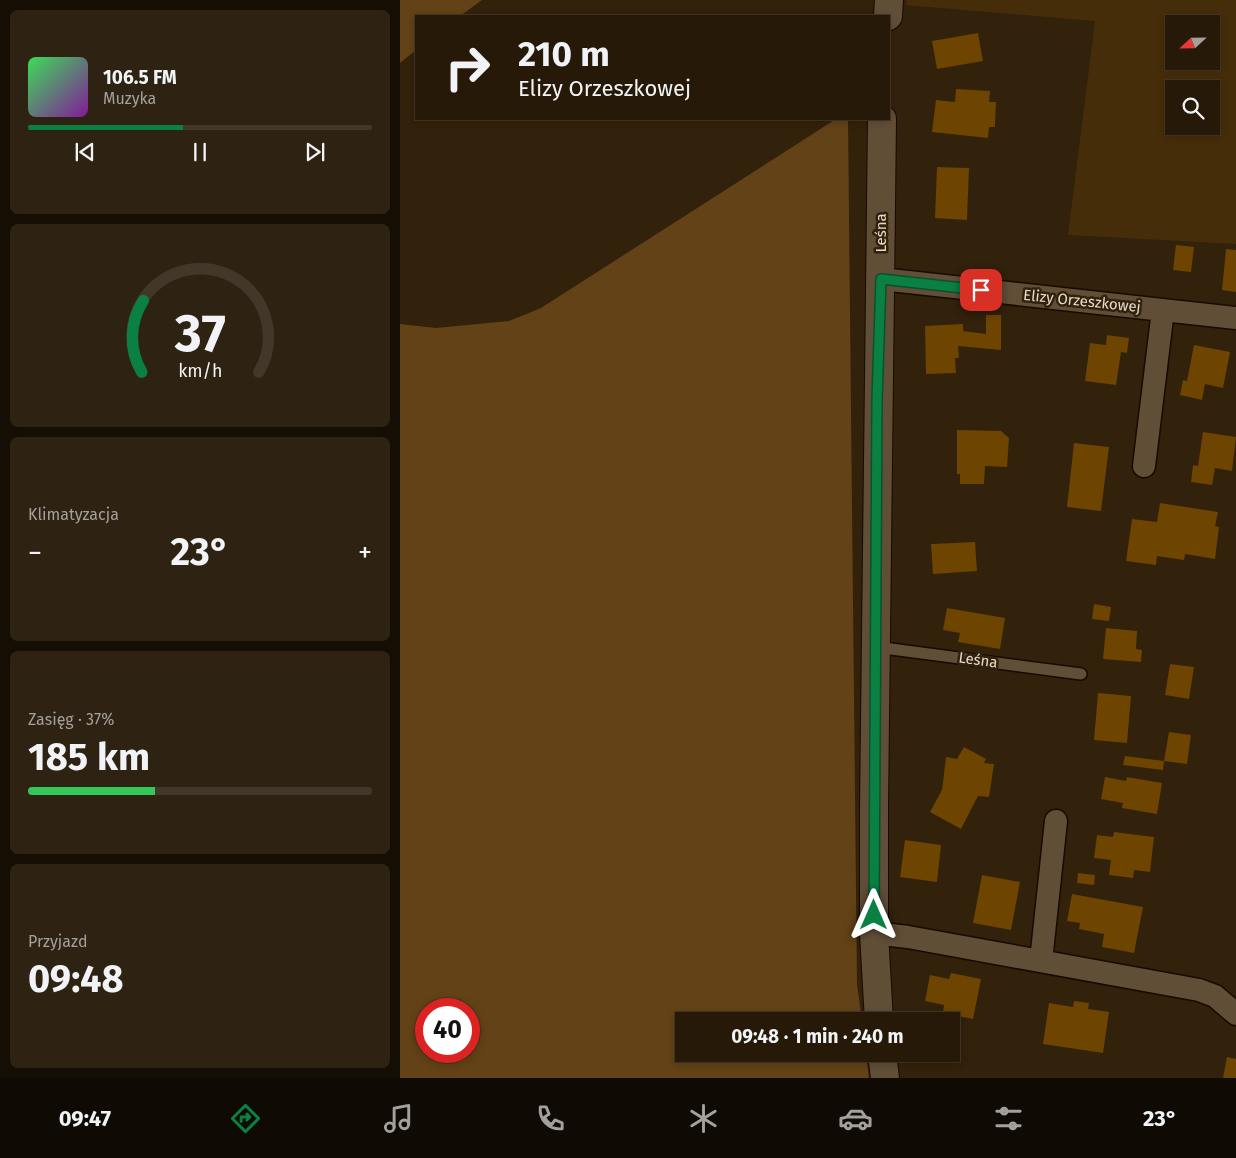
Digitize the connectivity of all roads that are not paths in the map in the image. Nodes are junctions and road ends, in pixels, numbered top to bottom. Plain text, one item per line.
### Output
1 (889, 0) edge
2 (888, 15) edge
3 (882, 120) edge
4 (881, 279) junction
5 (1163, 310) junction
6 (1236, 318) edge
7 (1144, 466) dead end
8 (876, 647) junction
9 (1080, 674) dead end
10 (1056, 821) dead end
11 (874, 933) junction
12 (1041, 961) junction
13 (878, 1012) edge
14 (1236, 1014) edge
15 (883, 1062) edge
16 (885, 1078) edge

1 - 2 street
3 - 4 street, Leśna
4 - 5 street, Elizy Orzeszkowej
4 - 8 street, Leśna
5 - 6 street, Elizy Orzeszkowej
5 - 7 street, Elizy Orzeszkowej
8 - 9 lane, Leśna
8 - 11 street, Leśna
10 - 12 street
11 - 12 street
11 - 13 street, Leśna
12 - 14 street
15 - 16 street

